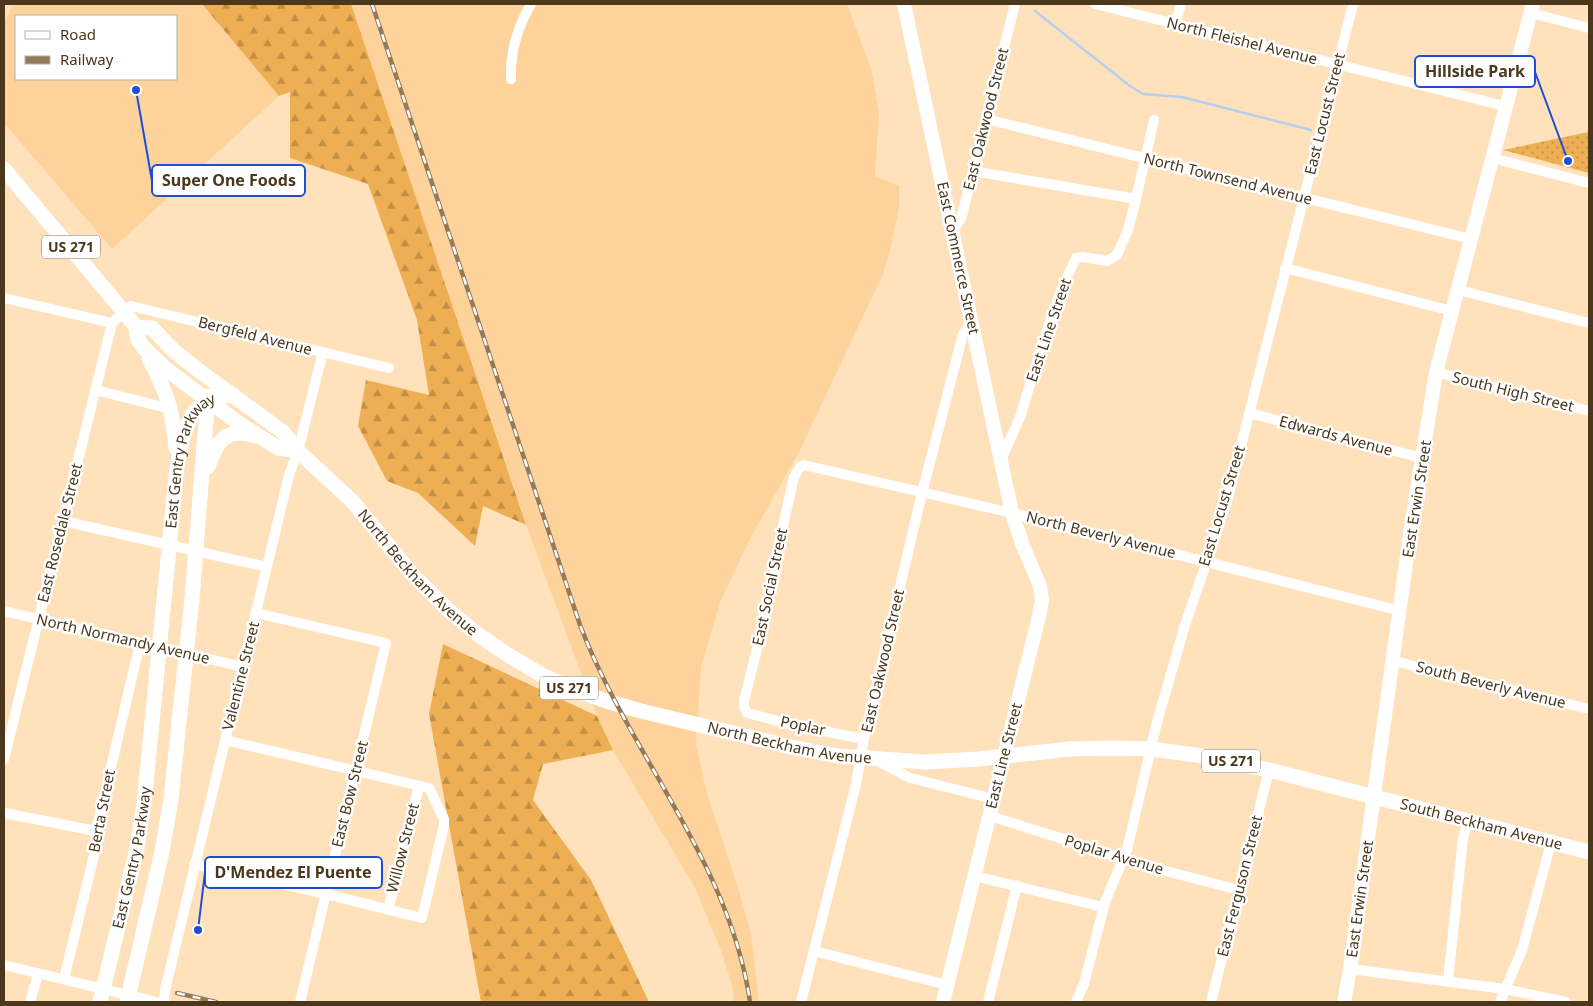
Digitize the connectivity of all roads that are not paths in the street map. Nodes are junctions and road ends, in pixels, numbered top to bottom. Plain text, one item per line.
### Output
1 (531, 4) edge
2 (904, 4) edge
3 (1016, 4) edge
4 (1095, 4) edge
5 (1181, 4) edge
6 (1353, 4) edge
7 (1532, 8) edge
8 (1175, 25) junction
9 (1589, 28) edge
10 (1337, 64) junction
11 (511, 79) dead end
12 (1505, 106) junction
13 (986, 119) junction
14 (1154, 120) dead end
15 (1146, 158) junction
16 (1492, 158) junction
17 (4, 169) edge
18 (973, 171) junction
19 (1589, 183) edge
20 (1304, 198) junction
21 (1136, 199) junction
22 (951, 232) junction
23 (1470, 239) junction
24 (1285, 268) junction
25 (1458, 290) junction
26 (4, 298) edge
27 (1452, 311) junction
28 (124, 312) junction
29 (972, 322) junction
30 (112, 323) junction
31 (1589, 323) edge
32 (136, 328) junction
33 (144, 348) junction
34 (323, 352) junction
35 (389, 368) dead end
36 (1436, 372) junction
37 (202, 373) junction
38 (96, 390) junction
39 (233, 396) junction
40 (208, 402) junction
41 (171, 410) junction
42 (1589, 411) edge
43 (1249, 413) junction
44 (264, 439) junction
45 (298, 451) junction
46 (1422, 458) junction
47 (1001, 460) junction
48 (177, 466) junction
49 (800, 467) joint
50 (200, 487) junction
51 (922, 493) junction
52 (1012, 512) junction
53 (62, 521) junction
54 (171, 546) junction
55 (196, 552) junction
56 (1206, 562) junction
57 (267, 567) junction
58 (4, 611) edge
59 (1401, 611) junction
60 (256, 613) junction
61 (40, 620) junction
62 (140, 643) junction
63 (160, 648) junction
64 (186, 654) junction
65 (1394, 661) junction
66 (243, 667) junction
67 (744, 709) joint
68 (1589, 710) edge
69 (864, 739) junction
70 (225, 740) junction
71 (1151, 750) junction
72 (1004, 756) junction
73 (4, 759) edge
74 (868, 759) junction
75 (1269, 770) junction
76 (356, 771) junction
77 (419, 786) junction
78 (1373, 797) junction
79 (994, 799) junction
80 (4, 813) edge
81 (990, 816) junction
82 (1468, 821) junction
83 (96, 831) junction
84 (1551, 843) junction
85 (1589, 852) edge
86 (1124, 860) junction
87 (194, 864) junction
88 (974, 876) junction
89 (1017, 885) junction
90 (1239, 890) junction
91 (326, 894) junction
92 (1104, 907) junction
93 (388, 910) junction
94 (814, 951) junction
95 (4, 965) edge
96 (1350, 969) junction
97 (38, 974) junction
98 (64, 979) junction
99 (1448, 981) junction
100 (947, 985) junction
101 (1505, 989) junction
102 (30, 1002) edge
103 (100, 1002) edge
104 (127, 1002) edge
105 (157, 1002) edge
106 (164, 1002) edge
107 (300, 1002) edge
108 (801, 1002) edge
109 (943, 1002) edge
110 (988, 1002) edge
111 (1076, 1002) edge
112 (1211, 1002) edge
113 (1344, 1002) edge
114 (1500, 1002) edge
115 (1566, 1002) edge

1 - 11 street
2 - 22 street, East Commerce Street
3 - 13 street, East Oakwood Street
4 - 8 street, North Fleishel Avenue
5 - 8 street
6 - 10 street, East Locust Street
7 - 9 street
7 - 12 street, East Erwin Street
8 - 10 street, North Fleishel Avenue
10 - 12 street, North Fleishel Avenue
10 - 20 street, East Locust Street
12 - 16 street, East Erwin Street
13 - 15 street, North Townsend Avenue
13 - 18 street, East Oakwood Street
14 - 15 street, East Line Street
15 - 20 street, North Townsend Avenue
15 - 21 street, East Line Street
16 - 19 street
16 - 23 street, East Erwin Street
17 - 28 main road, US 271
18 - 21 street
18 - 22 street, East Oakwood Street
20 - 23 street, North Townsend Avenue
20 - 24 street, East Locust Street
21 - 47 street, East Line Street
22 - 29 street, East Commerce Street
23 - 25 street, East Erwin Street
24 - 27 street
24 - 43 street, East Locust Street
25 - 27 street, East Erwin Street
25 - 31 street
26 - 30 street
27 - 36 street, East Erwin Street
28 - 30 street
28 - 32 main road, US 271
28 - 34 street, Bergfeld Avenue
29 - 47 street, East Commerce Street
29 - 51 street, East Oakwood Street
30 - 38 street, East Rosedale Street
32 - 33 main road, US 271
32 - 37 main road, US 271
33 - 40 main road, North Beckham Avenue / US 271
33 - 41 main road
34 - 35 street, Bergfeld Avenue
34 - 45 street, Valentine Street
36 - 42 street, South High Street
36 - 46 street, East Erwin Street
37 - 39 main road, North Beckham Avenue / US 271
37 - 40 main road
38 - 41 street
38 - 53 street, East Rosedale Street
39 - 40 main road
39 - 45 main road, North Beckham Avenue / US 271
40 - 44 main road, North Beckham Avenue / US 271
40 - 48 main road, East Gentry Parkway
40 - 50 main road, East Gentry Parkway
41 - 48 main road
43 - 46 street, Edwards Avenue
43 - 56 street, East Locust Street
44 - 45 main road, North Beckham Avenue / US 271
44 - 50 main road
45 - 57 street, Valentine Street
45 - 74 main road, North Beckham Avenue / US 271
46 - 59 street, East Erwin Street
47 - 52 street, East Commerce Street
48 - 54 main road, East Gentry Parkway
49 - 51 street, North Beverly Avenue
49 - 67 street, East Social Street
50 - 55 main road, East Gentry Parkway
51 - 52 street, North Beverly Avenue
51 - 69 street, East Oakwood Street
52 - 56 street, North Beverly Avenue
52 - 72 street, East Line Street
53 - 54 street
53 - 61 street, East Rosedale Street
54 - 55 street
54 - 63 main road, East Gentry Parkway
55 - 57 street
55 - 64 main road, East Gentry Parkway
56 - 59 street, North Beverly Avenue
56 - 71 street, East Locust Street
57 - 60 street, Valentine Street
58 - 61 street, North Normandy Avenue
59 - 65 street, East Erwin Street
60 - 66 street, Valentine Street
60 - 76 street, East Bow Street
61 - 62 street, North Normandy Avenue
61 - 73 street, East Rosedale Street
62 - 63 street, North Normandy Avenue
62 - 83 street, Berta Street
63 - 64 street, North Normandy Avenue
63 - 103 main road, East Gentry Parkway
64 - 66 street, North Normandy Avenue
64 - 104 main road, East Gentry Parkway
65 - 68 street, South Beverly Avenue
65 - 78 street, East Erwin Street
66 - 70 street, Valentine Street
67 - 69 street, Poplar
69 - 74 street, East Oakwood Street
70 - 76 street
70 - 87 street, Valentine Street
71 - 72 main road, North Beckham Avenue / US 271
71 - 75 main road, North Beckham Avenue / US 271
71 - 86 street, East Locust Street
72 - 74 main road, North Beckham Avenue / US 271
72 - 79 street, East Line Street
74 - 79 street
74 - 94 street, East Oakwood Street
75 - 78 main road, North Beckham Avenue / US 271
75 - 90 street, East Ferguson Street
76 - 77 street
76 - 91 street, East Bow Street
77 - 93 street, Willow Street
77 - 93 street
78 - 82 main road, South Beckham Avenue / US 271
78 - 96 street, East Erwin Street
79 - 81 street, East Line Street
80 - 83 street
81 - 86 street, Poplar Avenue
81 - 88 street, East Line Street
82 - 84 main road, South Beckham Avenue / US 271
82 - 99 street
83 - 98 street, Berta Street
84 - 85 main road, South Beckham Avenue / US 271
84 - 101 street
86 - 90 street, Poplar Avenue
86 - 92 street, East Locust Street
87 - 91 street
87 - 106 street, Valentine Street
88 - 89 street
88 - 100 street, East Line Street
89 - 92 street
89 - 110 street
90 - 112 street, East Ferguson Street
91 - 93 street
91 - 107 street, East Bow Street
92 - 111 street, East Locust Street
94 - 100 street
94 - 108 street, East Oakwood Street
95 - 97 street
96 - 99 street
96 - 113 street, East Erwin Street
97 - 98 street
97 - 102 street
98 - 105 street
99 - 101 street
100 - 109 street, East Line Street
101 - 114 street
101 - 115 street

